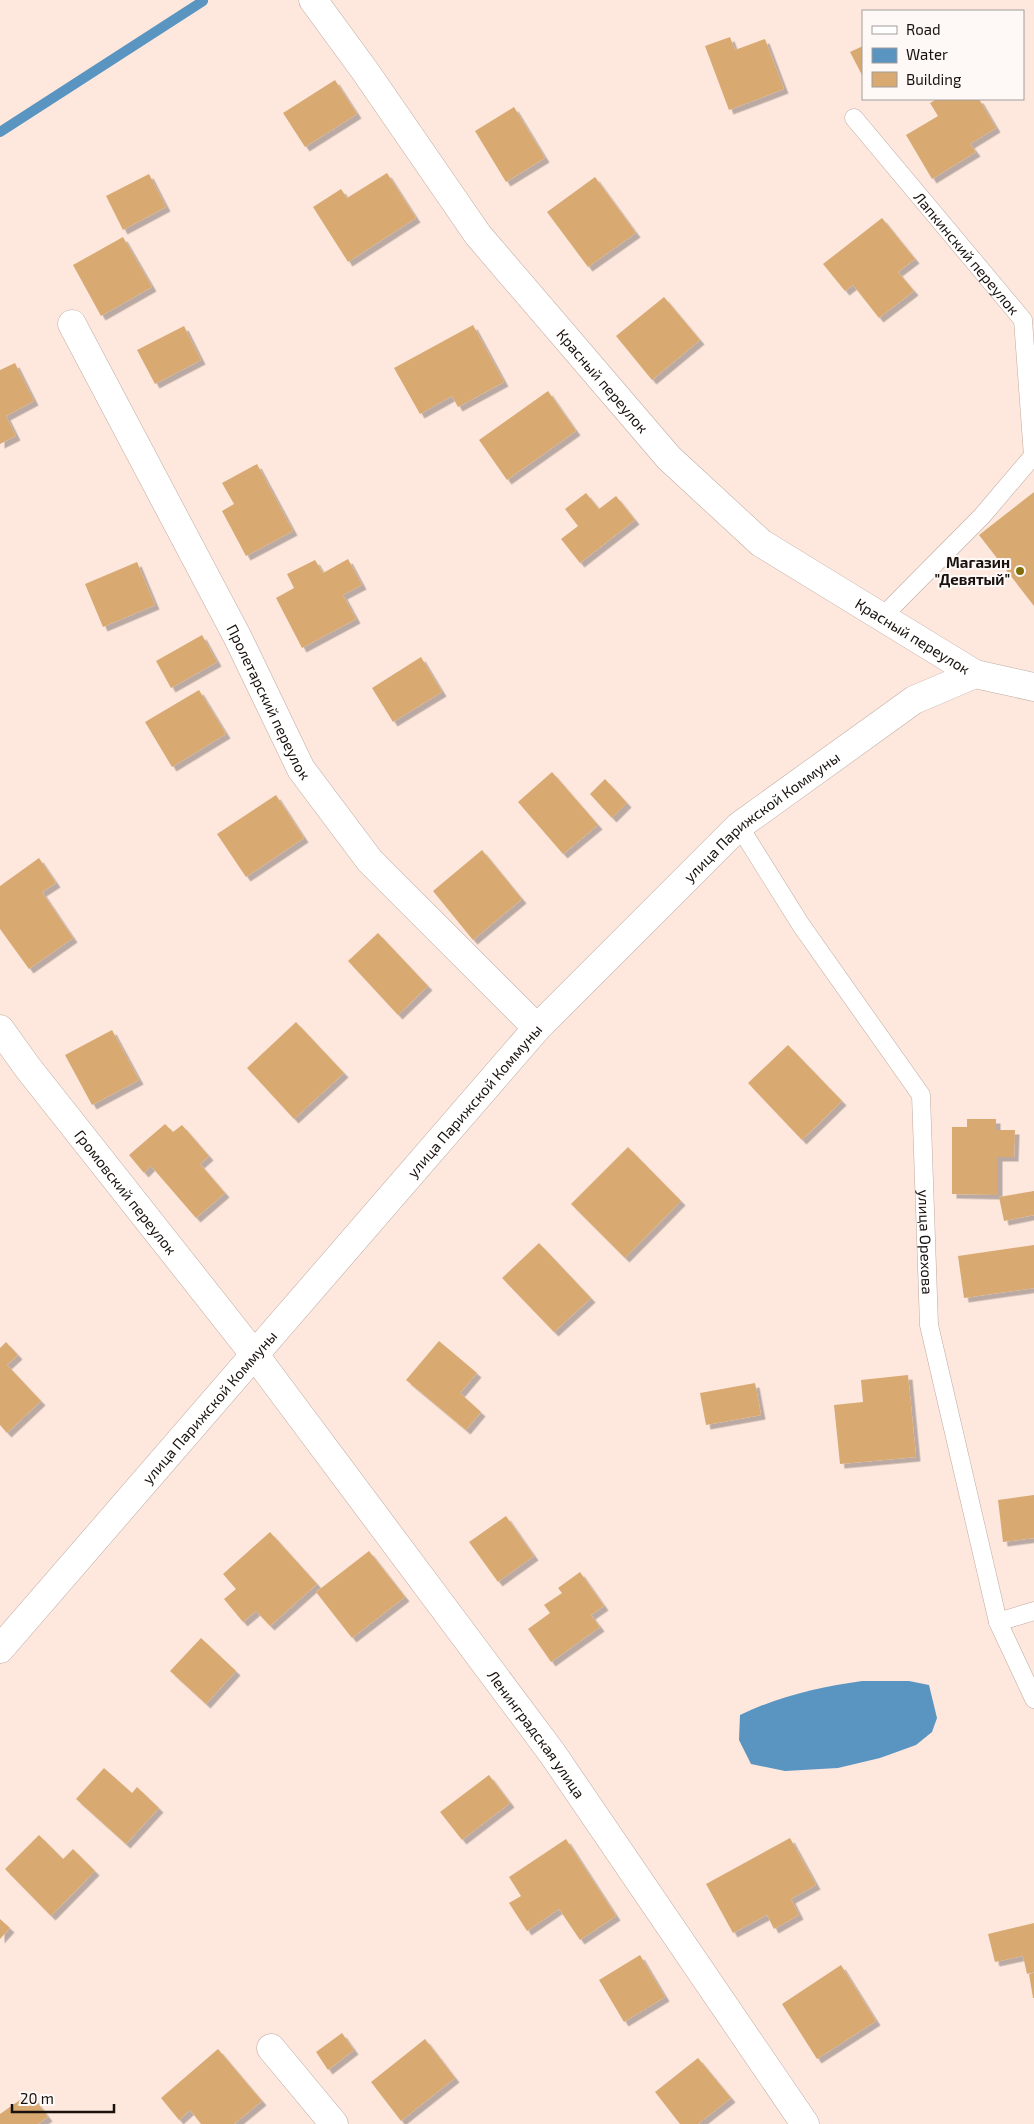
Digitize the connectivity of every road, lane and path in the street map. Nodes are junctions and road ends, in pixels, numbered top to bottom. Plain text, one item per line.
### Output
1 (313, 0) edge
2 (854, 118) dead end
3 (72, 324) dead end
4 (882, 618) junction
5 (975, 674) junction
6 (1034, 687) edge
7 (739, 826) junction
8 (537, 1028) junction
9 (0, 1029) edge
10 (254, 1354) junction
11 (1034, 1610) edge
12 (998, 1622) junction
13 (0, 1649) edge
14 (1034, 1699) edge
15 (271, 2048) dead end
16 (334, 2124) edge
17 (805, 2124) edge

1 - 4 street, Красный переулок
2 - 4 lane, Лапкинский переулок
3 - 8 street, Пролетарский переулок
4 - 5 street, Красный переулок
5 - 6 street
5 - 7 street, улица Парижской Коммуны
7 - 8 street, улица Парижской Коммуны
7 - 12 lane, улица Орехова
8 - 10 street, улица Парижской Коммуны
9 - 10 street, Громовский переулок
10 - 13 street, улица Парижской Коммуны
10 - 17 street, Ленинградская улица
11 - 12 lane
12 - 14 lane, улица Орехова
15 - 16 street

